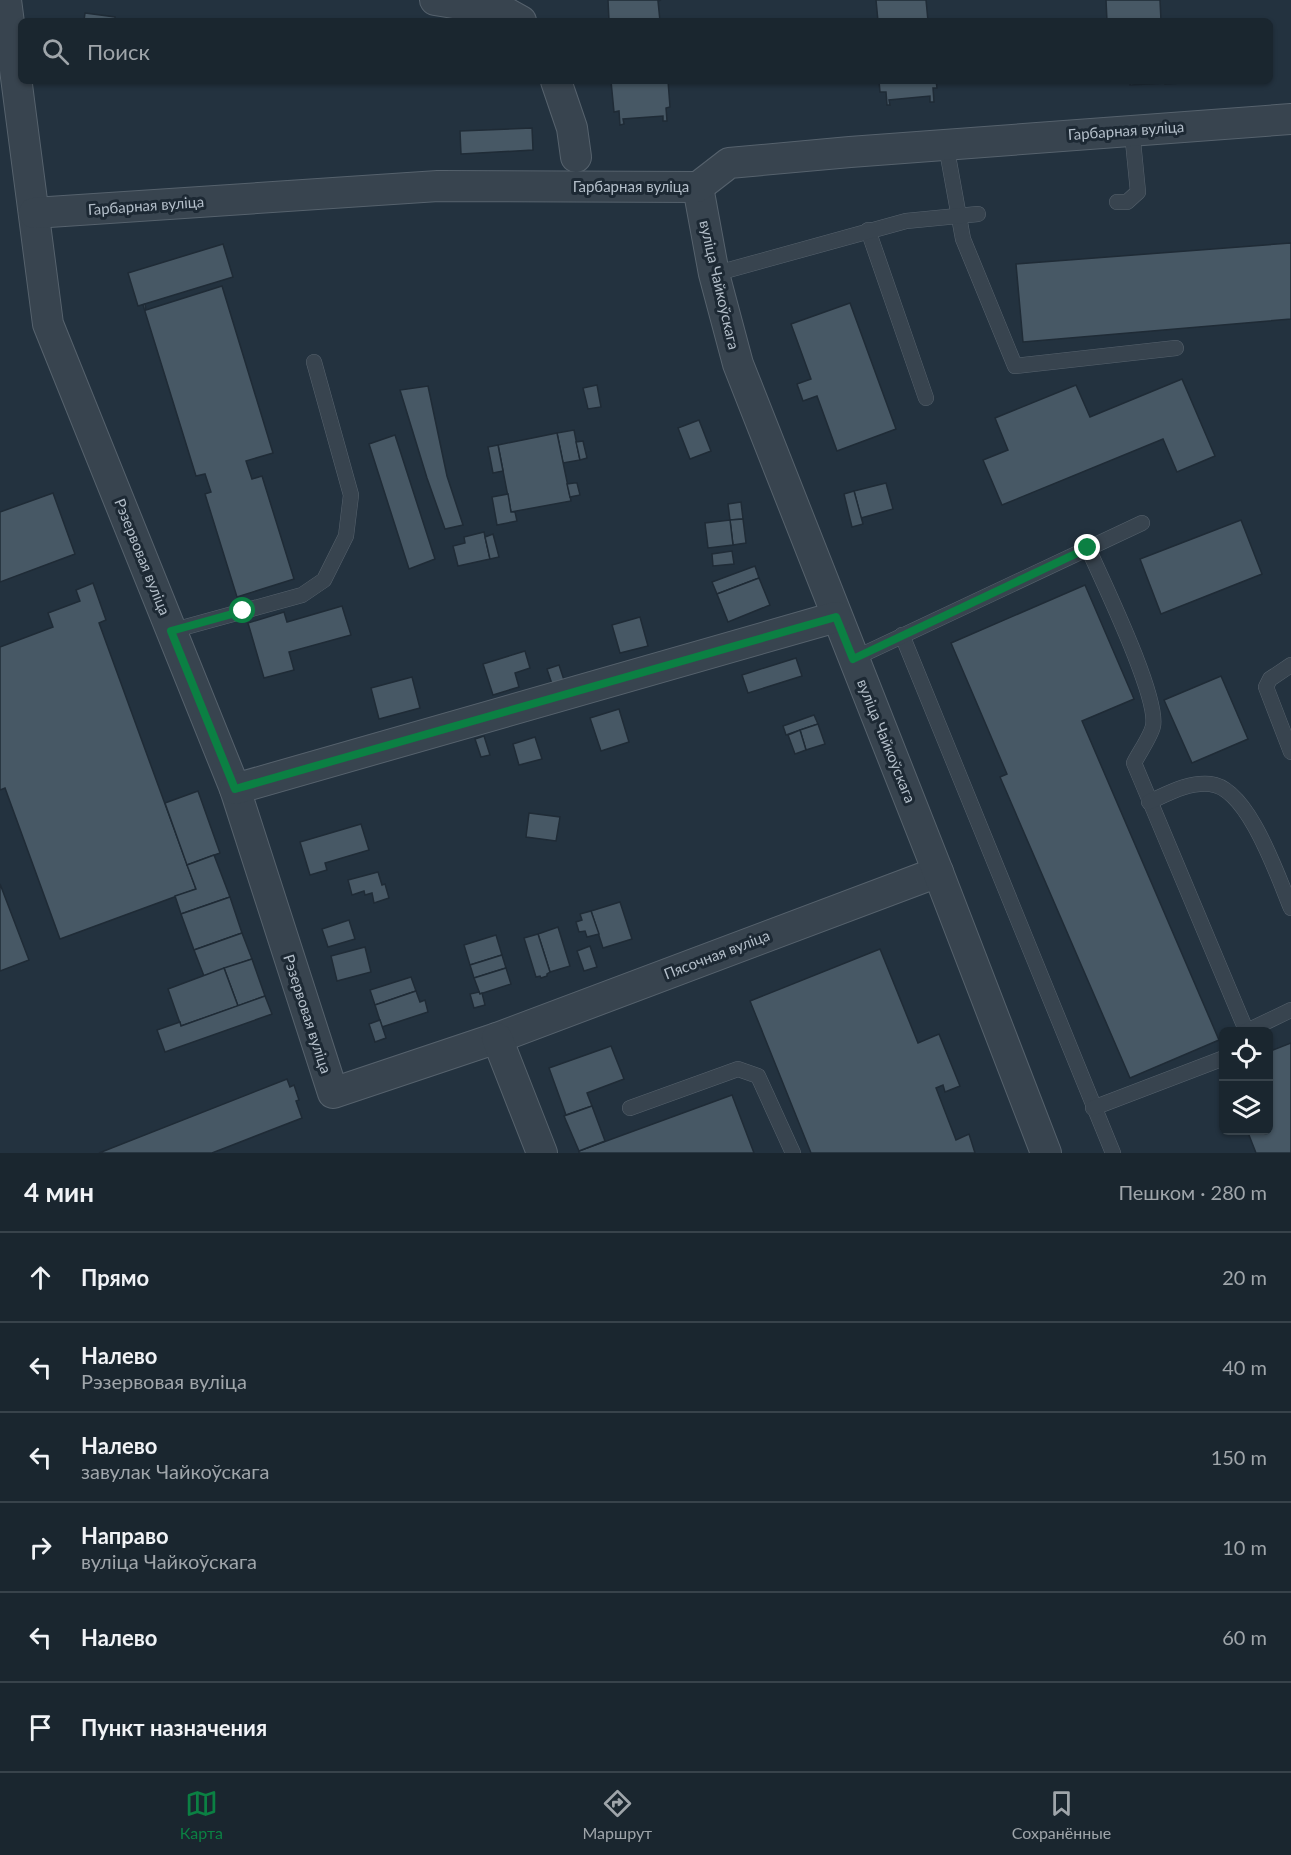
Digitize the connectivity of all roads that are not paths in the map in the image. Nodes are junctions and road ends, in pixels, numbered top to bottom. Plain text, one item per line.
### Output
1 (6, 0) edge
2 (435, 0) edge
3 (516, 18) edge
4 (557, 84) edge
5 (1291, 119) edge
6 (1132, 131) junction
7 (946, 146) junction
8 (576, 157) dead end
9 (698, 187) junction
10 (1117, 202) dead end
11 (34, 213) junction
12 (957, 214) junction
13 (978, 214) dead end
14 (868, 231) junction
15 (714, 274) junction
16 (1176, 348) dead end
17 (314, 362) dead end
18 (926, 398) dead end
19 (1142, 523) dead end
20 (1088, 548) junction
21 (836, 617) junction
22 (171, 631) junction
23 (902, 635) junction
24 (853, 659) junction
25 (1291, 665) edge
26 (1291, 752) edge
27 (235, 789) junction
28 (1149, 802) junction
29 (938, 872) junction
30 (1291, 908) edge
31 (1291, 1010) edge
32 (1244, 1027) edge
33 (1255, 1027) edge
34 (496, 1038) junction
35 (1219, 1060) edge
36 (630, 1108) dead end
37 (1094, 1108) junction
38 (542, 1153) edge
39 (793, 1153) edge
40 (1046, 1153) edge
41 (1113, 1153) edge

1 - 11 street, Рэзервовая вуліца
2 - 3 street
4 - 8 street
5 - 6 street, Гарбарная вуліца
6 - 7 street, Гарбарная вуліца
6 - 10 lane
7 - 9 street, Гарбарная вуліца
7 - 12 lane
9 - 11 street, Гарбарная вуліца
9 - 15 street, вуліца Чайкоўскага
11 - 22 street, Рэзервовая вуліца
12 - 13 lane
12 - 14 lane
12 - 16 lane
14 - 15 lane
14 - 18 lane
15 - 21 street, вуліца Чайкоўскага
17 - 22 lane
19 - 20 lane
20 - 23 lane
20 - 28 lane
21 - 24 street, вуліца Чайкоўскага
21 - 27 street
22 - 27 street, Рэзервовая вуліца
23 - 24 lane
23 - 37 lane
24 - 29 street, вуліца Чайкоўскага
25 - 26 lane
27 - 34 street, Рэзервовая вуліца
28 - 30 lane
28 - 32 lane
29 - 34 street, Пясочная вуліца
29 - 40 street, вуліца Чайкоўскага
31 - 33 lane
34 - 38 street
35 - 37 lane
36 - 39 lane
37 - 41 lane

